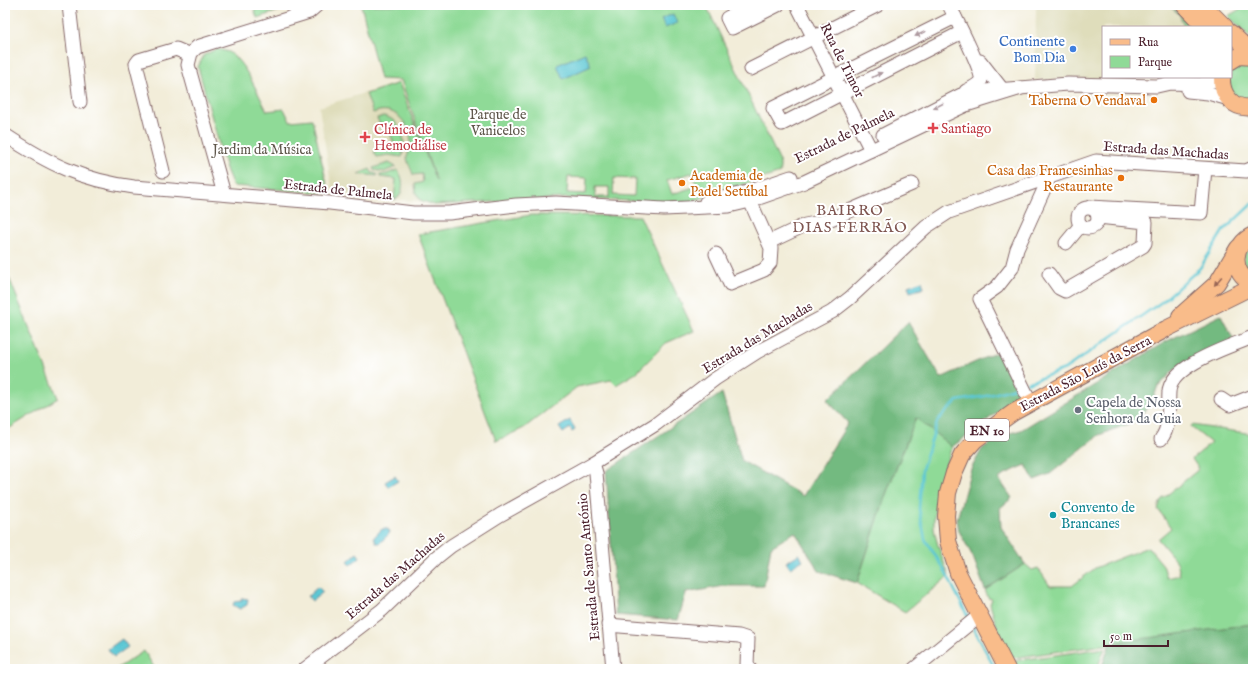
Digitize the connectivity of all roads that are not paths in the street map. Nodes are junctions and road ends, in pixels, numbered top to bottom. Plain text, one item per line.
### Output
1 (69, 5) edge
2 (317, 5) edge
3 (755, 5) edge
4 (778, 5) edge
5 (797, 5) edge
6 (878, 5) edge
7 (949, 5) edge
8 (1184, 5) edge
9 (1202, 5) edge
10 (955, 17) junction
11 (1204, 26) edge
12 (1224, 26) edge
13 (962, 32) junction
14 (1232, 34) edge
15 (814, 38) junction
16 (899, 45) junction
17 (969, 46) junction
18 (190, 55) junction
19 (1253, 56) edge
20 (906, 60) junction
21 (1232, 60) edge
22 (751, 69) dead end
23 (834, 77) junction
24 (1222, 78) edge
25 (1157, 86) junction
26 (1021, 88) junction
27 (1002, 89) junction
28 (842, 93) junction
29 (961, 95) junction
30 (1229, 99) junction
31 (80, 102) dead end
32 (1250, 110) edge
33 (5, 135) edge
34 (869, 146) junction
35 (1204, 169) junction
36 (163, 171) dead end
37 (1251, 172) edge
38 (1050, 176) junction
39 (912, 184) dead end
40 (224, 194) junction
41 (749, 196) junction
42 (1094, 212) junction
43 (1252, 234) edge
44 (769, 242) junction
45 (1066, 243) dead end
46 (1238, 248) junction
47 (716, 254) dead end
48 (1049, 274) dead end
49 (1253, 283) edge
50 (1253, 286) edge
51 (1166, 329) junction
52 (1253, 338) edge
53 (1253, 396) edge
54 (1221, 399) dead end
55 (1031, 403) junction
56 (1161, 439) dead end
57 (593, 463) junction
58 (980, 615) junction
59 (608, 624) junction
60 (306, 669) edge
61 (613, 669) edge
62 (750, 669) edge
63 (914, 669) edge
64 (1007, 669) edge

1 - 31 street
2 - 18 street
3 - 4 street
5 - 15 street, Rua de Timor
6 - 15 street
7 - 10 street
8 - 11 main road
9 - 12 main road
10 - 13 street
10 -> 16 street
13 - 17 street
13 - 20 street
14 - 19 main road
15 - 22 street
15 - 23 street, Rua de Timor
16 - 20 street
16 - 23 street
17 - 27 street
17 - 29 street
18 - 36 street
18 - 40 street
19 - 21 main road
28 -> 20 street
23 - 28 street, Rua de Timor
23 - 28 street
24 - 25 street, Estrada de Palmela
24 - 30 main road
25 - 26 street, Estrada de Palmela
25 - 30 street, Estrada de Palmela
26 - 27 street, Estrada de Palmela
26 - 34 street, Estrada de Palmela
27 - 29 street, Estrada de Palmela
28 - 34 street, Rua de Timor
29 -> 34 street, Estrada de Palmela
30 - 32 main road
33 - 40 street, Estrada de Palmela
34 - 41 street, Estrada de Palmela
35 - 37 street, Estrada das Machadas
35 - 38 street, Estrada das Machadas
35 - 42 street
38 - 55 street
38 - 57 street, Estrada das Machadas
39 - 44 street
40 - 41 street, Estrada de Palmela
41 - 44 street
42 - 45 street
42 - 48 street
43 - 46 main road, EN 10
44 - 47 street
46 - 49 main road
46 -> 51 main road, Estrada São Luís da Serra / EN 10
50 - 51 main road, Estrada São Luís da Serra / EN 10
51 - 55 main road, Estrada São Luís da Serra / EN 10
52 - 56 street
53 - 54 street
55 - 58 main road, Estrada São Luís da Serra / EN 10
57 - 59 street, Estrada de Santo António
57 - 60 street, Estrada das Machadas
58 - 63 street
58 - 64 main road, Estrada São Luís da Serra / EN 10
59 - 61 street, Estrada de Santo António
59 - 62 street

